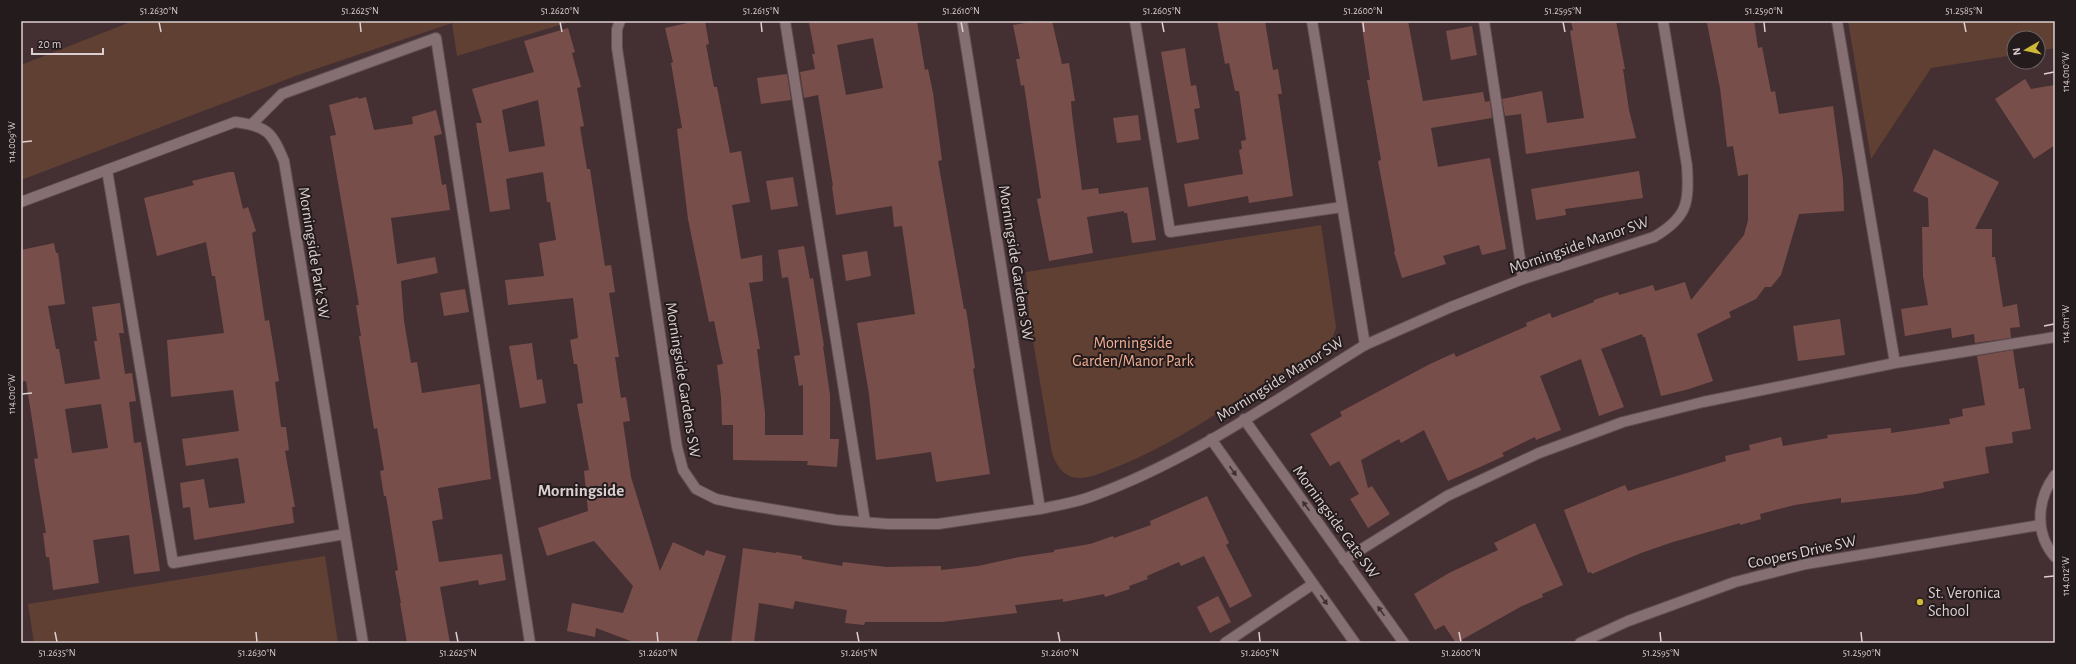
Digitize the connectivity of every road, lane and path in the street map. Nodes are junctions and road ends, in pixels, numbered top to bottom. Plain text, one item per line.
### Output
1 (620, 21) edge
2 (784, 21) edge
3 (962, 21) edge
4 (1135, 21) edge
5 (1312, 21) edge
6 (1484, 21) edge
7 (1663, 21) edge
8 (1837, 21) edge
9 (252, 124) junction
10 (107, 170) junction
11 (21, 202) edge
12 (1342, 207) junction
13 (1523, 279) junction
14 (2055, 337) edge
15 (1365, 345) junction
16 (1895, 363) junction
17 (1244, 419) junction
18 (1211, 439) junction
19 (2055, 476) edge
20 (1040, 509) junction
21 (865, 522) junction
22 (2040, 524) junction
23 (345, 534) junction
24 (2055, 557) edge
25 (1344, 560) junction
26 (1313, 584) junction
27 (1586, 642) edge
28 (363, 643) edge
29 (530, 643) edge
30 (1225, 643) edge
31 (1355, 643) edge
32 (1404, 643) edge

1 - 21 street, Morningside Gardens SW
2 - 21 street
3 - 20 street, Morningside Gardens SW
4 - 12 street
5 - 12 street, Morningside Manor SW
6 - 13 street
7 - 13 street, Morningside Manor SW
8 - 16 street
9 - 10 street, Morningside Park SW
9 - 23 street, Morningside Park SW
9 - 29 street
10 - 11 street, Morningside Park SW
10 - 23 street
12 - 15 street, Morningside Manor SW
13 - 15 street, Morningside Manor SW
14 - 16 street
15 - 17 street, Morningside Manor SW
16 - 25 street
17 - 18 street, Morningside Manor SW
25 -> 17 street, Morningside Gate SW
18 - 20 street, Morningside Gardens SW
18 -> 26 street
19 - 22 street
20 - 21 street, Morningside Gardens SW
22 - 24 street
22 - 27 street, Coopers Drive SW
23 - 28 street, Morningside Park SW
32 -> 25 street, Morningside Gate SW
26 - 30 street
26 -> 31 street

